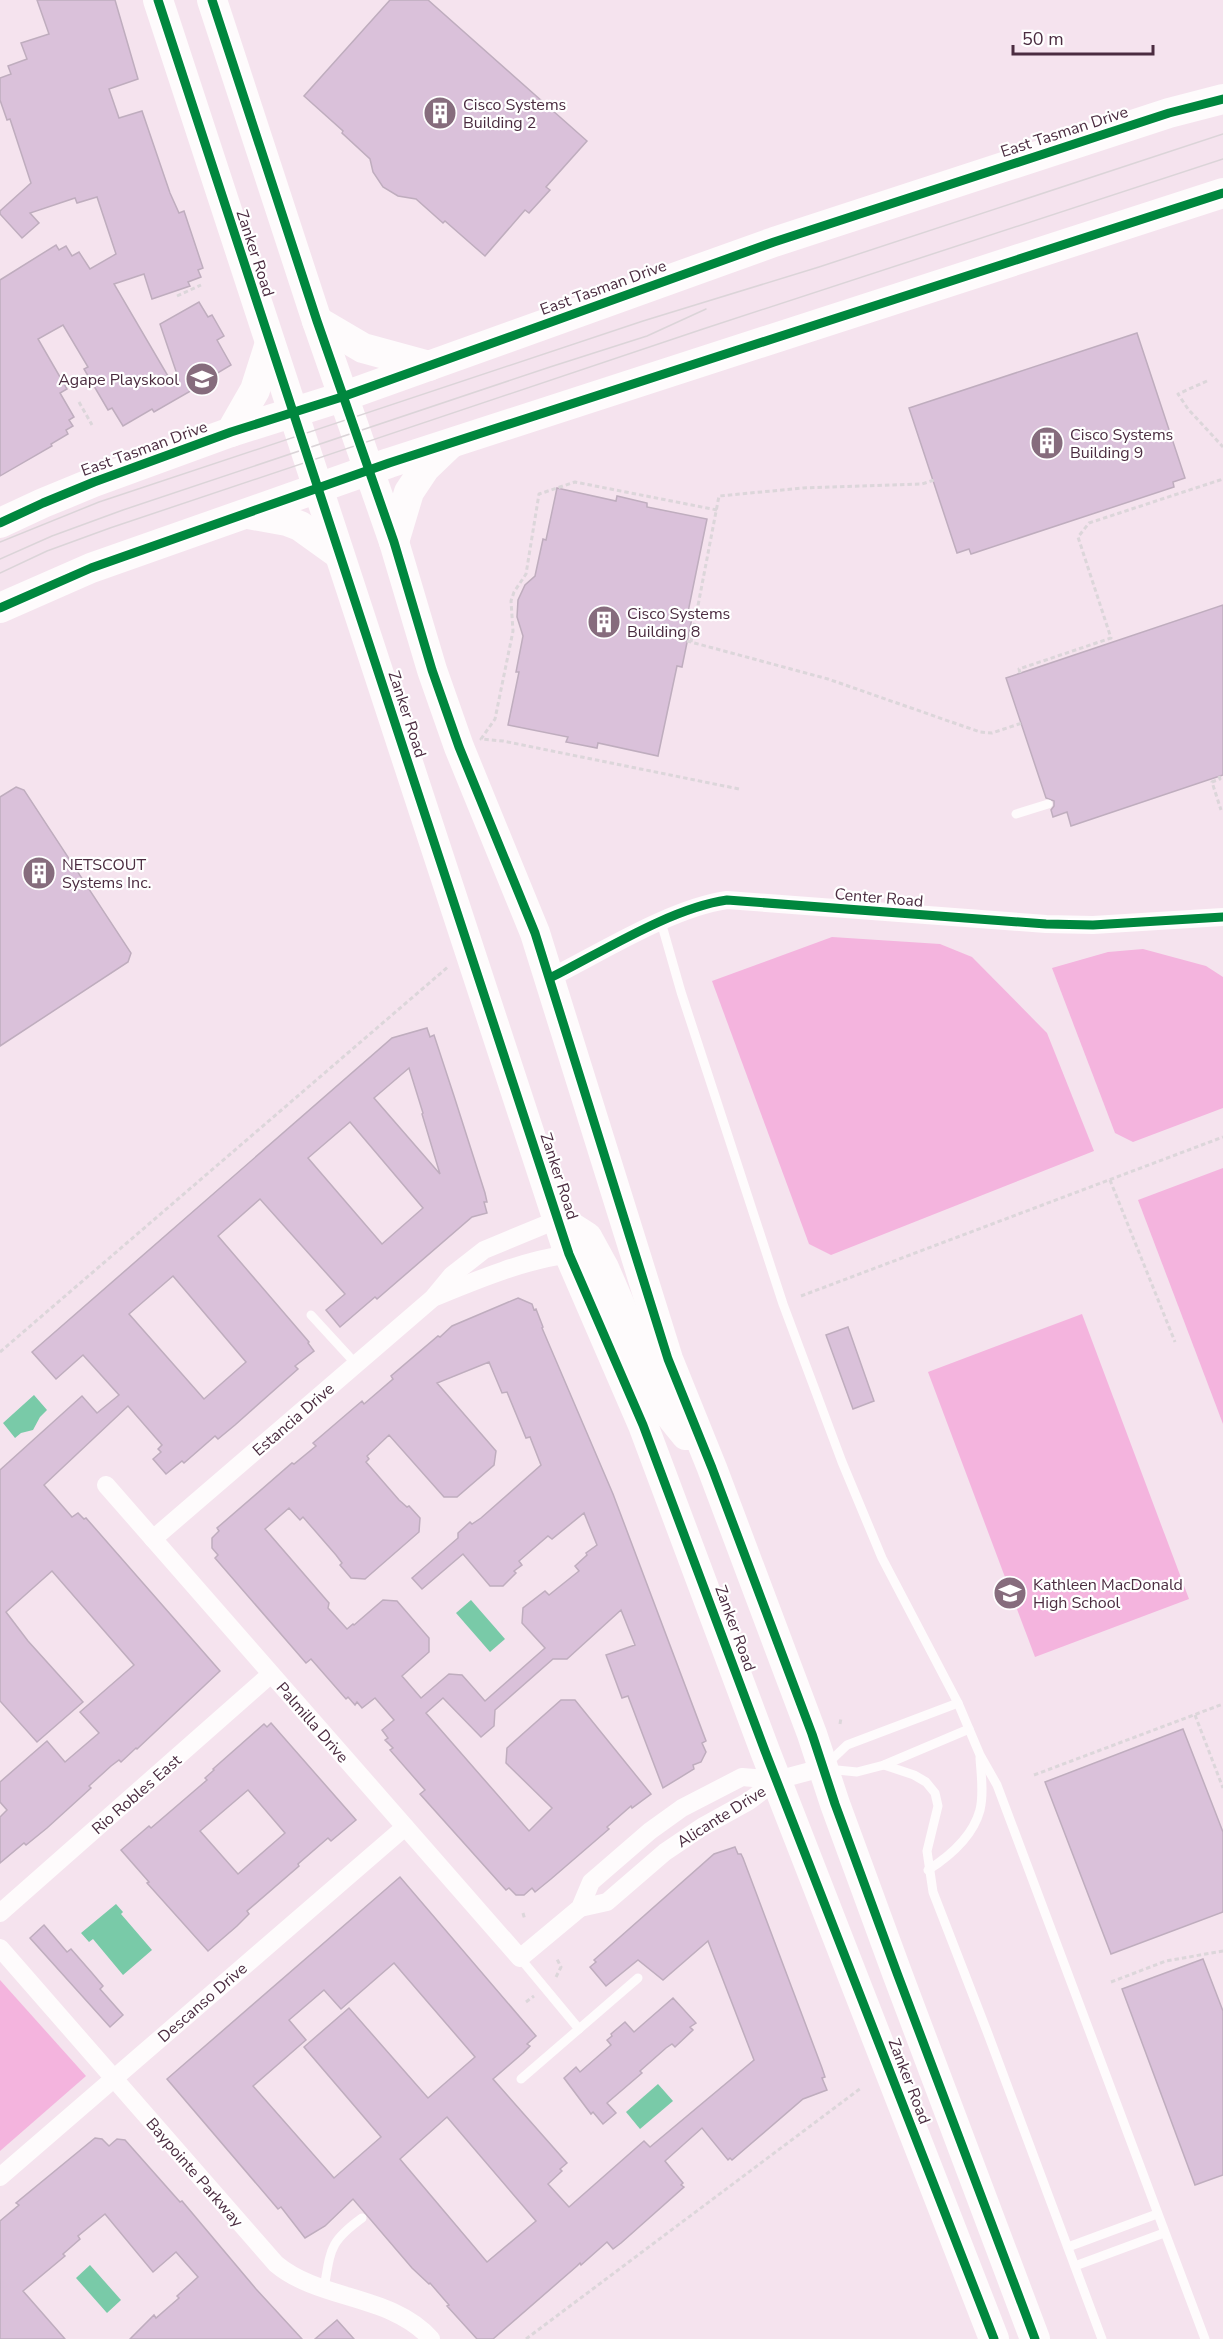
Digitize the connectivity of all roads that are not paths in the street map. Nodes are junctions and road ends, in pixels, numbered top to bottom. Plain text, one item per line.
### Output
1 (158, 0) edge
2 (212, 0) edge
3 (1223, 99) edge
4 (1223, 193) edge
5 (316, 321) junction
6 (270, 343) junction
7 (429, 366) junction
8 (342, 397) junction
9 (292, 414) junction
10 (231, 432) junction
11 (450, 443) junction
12 (368, 470) junction
13 (317, 488) junction
14 (245, 514) junction
15 (0, 523) edge
16 (394, 542) junction
17 (339, 554) junction
18 (0, 608) edge
19 (1048, 804) dead end
20 (1016, 814) dead end
21 (1223, 917) edge
22 (661, 922) junction
23 (550, 978) junction
24 (559, 1219) junction
25 (569, 1254) junction
26 (433, 1298) junction
27 (311, 1315) dead end
28 (356, 1365) junction
29 (712, 1468) junction
30 (106, 1485) dead end
31 (153, 1539) junction
32 (271, 1674) junction
33 (958, 1703) junction
34 (969, 1729) junction
35 (980, 1755) junction
36 (884, 1765) junction
37 (822, 1768) junction
38 (777, 1780) junction
39 (405, 1827) junction
40 (928, 1870) junction
41 (580, 1908) junction
42 (0, 1913) edge
43 (0, 1948) edge
44 (520, 1958) junction
45 (638, 1978) dead end
46 (579, 2029) junction
47 (114, 2079) junction
48 (521, 2079) dead end
49 (0, 2178) edge
50 (1157, 2214) junction
51 (362, 2218) dead end
52 (1164, 2233) junction
53 (1068, 2247) junction
54 (1075, 2266) junction
55 (324, 2288) junction
56 (431, 2339) edge
57 (994, 2339) edge
58 (1035, 2339) edge
59 (1102, 2339) edge
60 (1205, 2339) edge

1 - 6 main road, Zanker Road
2 - 5 main road, Zanker Road
3 - 7 main road, East Tasman Drive
4 - 11 main road
5 - 7 main road
5 - 8 main road, Zanker Road
6 - 9 main road, Zanker Road
6 - 10 main road
7 - 8 main road, East Tasman Drive
8 - 9 main road, East Tasman Drive
8 - 12 main road, Zanker Road
9 - 10 main road, East Tasman Drive
9 - 13 main road, Zanker Road
10 - 15 main road, East Tasman Drive
11 - 12 main road
11 - 16 main road
12 - 13 main road
12 - 16 main road, Zanker Road
13 - 14 main road
13 - 17 main road, Zanker Road
14 - 17 main road
14 - 18 main road
16 - 23 main road, Zanker Road
17 - 24 main road, Zanker Road
19 - 20 lane
21 - 22 street, Center Road
22 - 23 street, Center Road
22 - 33 lane
23 - 29 main road, Zanker Road
24 - 25 main road, Zanker Road
24 - 26 street, Estancia Drive
24 - 29 main road
25 - 26 street, Estancia Drive
25 - 38 main road, Zanker Road
26 - 28 street, Estancia Drive
27 - 28 lane
28 - 31 street, Estancia Drive
29 - 37 main road, Zanker Road
30 - 31 street, Palmilla Drive
31 - 32 street, Palmilla Drive
32 - 39 street, Palmilla Drive
32 - 42 street, Rio Robles East
33 - 34 lane
33 - 37 lane
34 - 35 lane
34 - 36 lane
35 - 40 lane
35 - 50 lane
36 - 37 lane
36 - 40 lane
37 - 38 street
37 - 58 main road, Zanker Road
38 - 41 street, Alicante Drive
38 - 41 street, Alicante Drive
38 - 57 main road, Zanker Road
39 - 44 street, Palmilla Drive
39 - 47 street, Descanso Drive
40 - 53 lane
41 - 44 street, Alicante Drive
43 - 47 street, Baypointe Parkway
44 - 46 lane
45 - 46 lane
46 - 48 lane
47 - 49 street, Descanso Drive
47 - 55 street, Baypointe Parkway
50 - 52 lane
50 - 53 lane
51 - 55 lane
52 - 54 lane
52 - 60 lane
53 - 54 lane
54 - 59 lane
55 - 56 street, Baypointe Parkway

